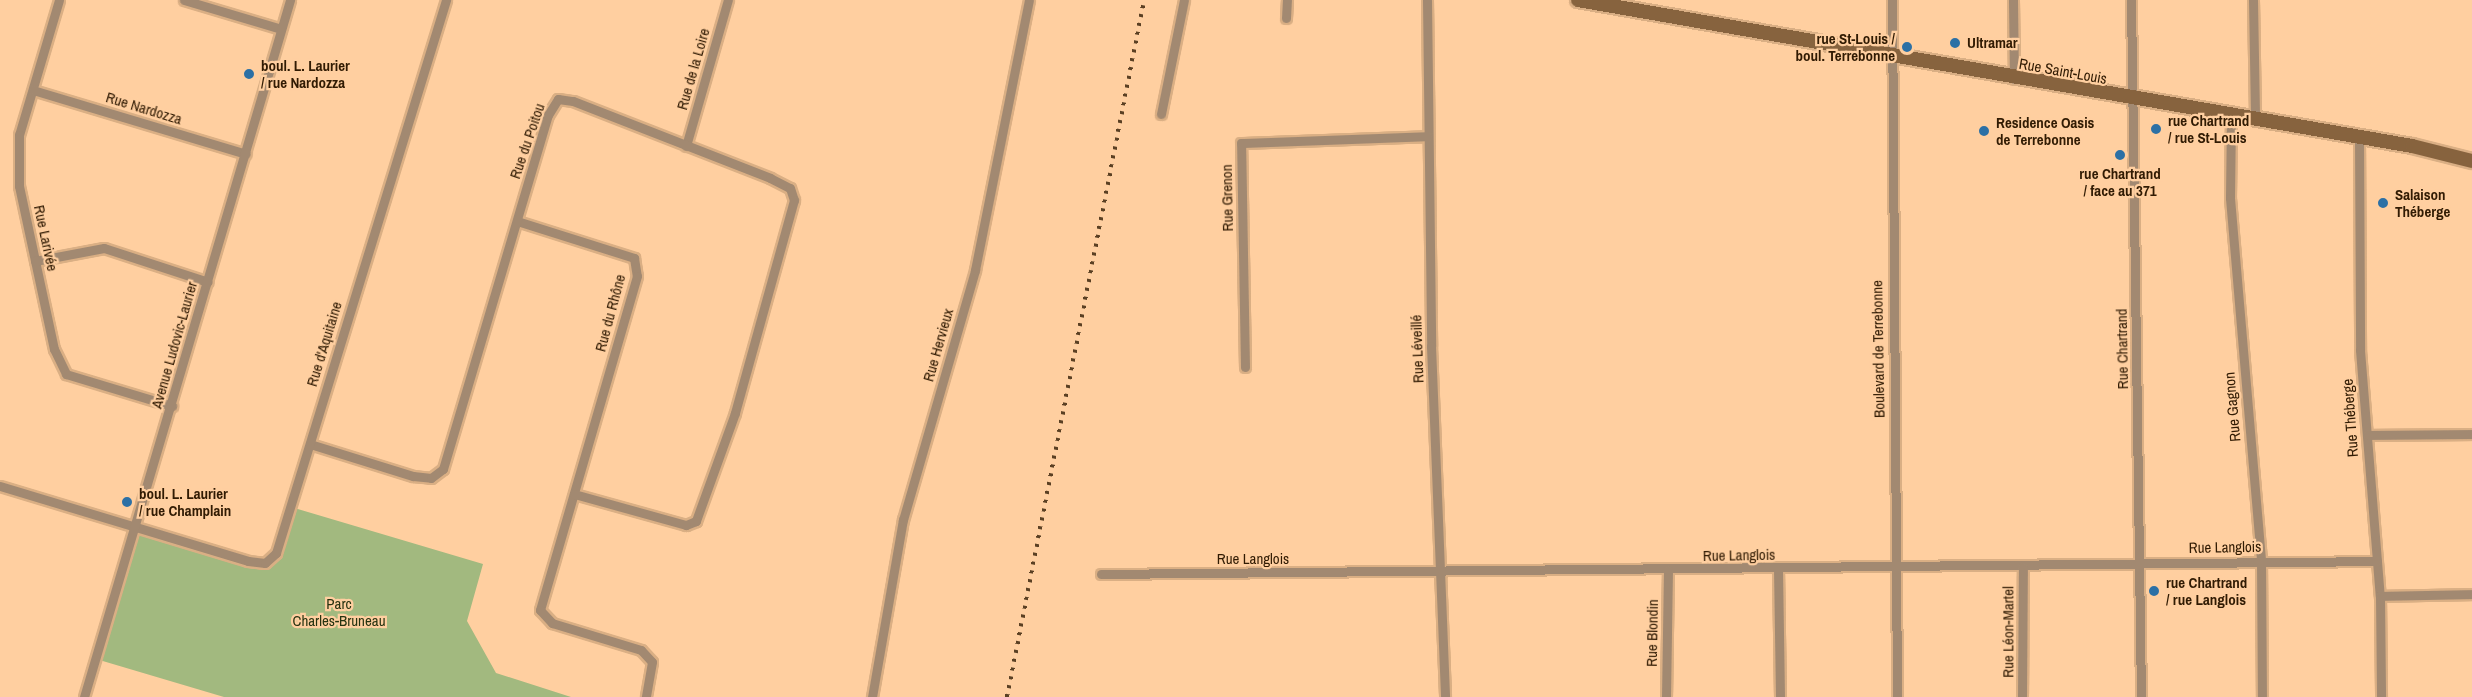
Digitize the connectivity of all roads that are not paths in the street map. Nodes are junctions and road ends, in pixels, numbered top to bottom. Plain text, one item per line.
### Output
1 (59, 0) edge
2 (184, 0) edge
3 (290, 0) edge
4 (446, 0) edge
5 (727, 0) edge
6 (1029, 0) edge
7 (1184, 0) edge
8 (1287, 0) edge
9 (1427, 0) edge
10 (1578, 0) edge
11 (1892, 0) edge
12 (2013, 0) edge
13 (2131, 0) edge
14 (2253, 0) edge
15 (1286, 18) dead end
16 (281, 29) junction
17 (1891, 53) junction
18 (2014, 79) junction
19 (33, 90) junction
20 (2133, 100) junction
21 (1161, 114) dead end
22 (2231, 116) junction
23 (2255, 119) junction
24 (1428, 136) junction
25 (2358, 136) junction
26 (686, 146) junction
27 (246, 154) junction
28 (2472, 161) edge
29 (518, 221) junction
30 (35, 261) junction
31 (208, 282) junction
32 (1245, 367) dead end
33 (172, 406) junction
34 (2472, 434) edge
35 (2367, 435) junction
36 (310, 444) junction
37 (0, 486) edge
38 (574, 494) junction
39 (134, 528) junction
40 (2261, 561) junction
41 (2377, 561) junction
42 (2140, 563) junction
43 (2023, 567) junction
44 (1896, 568) junction
45 (1778, 569) junction
46 (1668, 570) junction
47 (1442, 573) junction
48 (1101, 574) dead end
49 (2472, 594) edge
50 (2380, 596) junction
51 (84, 697) edge
52 (646, 697) edge
53 (872, 697) edge
54 (1445, 697) edge
55 (1666, 697) edge
56 (1780, 697) edge
57 (1897, 697) edge
58 (2022, 697) edge
59 (2141, 697) edge
60 (2262, 697) edge
61 (2381, 697) edge

1 - 19 street, Rue Larivée
2 - 16 street
3 - 16 street, Avenue Ludovic-Laurier
4 - 36 street, Rue d'Aquitaine
5 - 26 street, Rue de la Loire
6 - 53 street, Rue Hervieux
7 - 21 street
8 - 15 street
9 - 24 street, Rue Léveillé
10 - 17 main road, Rue Saint-Louis
11 - 17 street, Boulevard de Terrebonne
12 - 18 street
13 - 20 street, Rue Chartrand
14 - 23 street
16 - 27 street, Avenue Ludovic-Laurier
17 - 18 main road, Rue Saint-Louis
17 - 44 street, Boulevard de Terrebonne
18 - 20 main road, Rue Saint-Louis
19 - 27 street, Rue Nardozza
19 - 30 street, Rue Larivée
20 - 22 main road, Rue Saint-Louis
20 - 42 street, Rue Chartrand
22 - 23 main road, Rue Saint-Louis
22 - 40 street, Rue Gagnon
23 - 25 main road, Rue Saint-Louis
24 - 32 street, Rue Grenon
24 - 47 street, Rue Léveillé
25 - 28 main road, Rue Saint-Louis
25 - 35 street, Rue Théberge
26 - 29 street, Rue du Poitou
26 - 38 street
27 - 31 street, Avenue Ludovic-Laurier
29 - 36 street
29 - 38 street, Rue du Rhône
30 - 31 street
30 - 33 street, Rue Larivée
31 - 33 street, Avenue Ludovic-Laurier
33 - 39 street, Avenue Ludovic-Laurier
34 - 35 street
35 - 41 street, Rue Théberge
36 - 39 street, Rue d'Aquitaine
37 - 39 street
38 - 52 street
39 - 51 street, Avenue Ludovic-Laurier
40 - 41 street, Rue Langlois
40 - 42 street, Rue Langlois
40 - 60 street, Rue Gagnon
41 - 50 street, Rue Théberge
42 - 43 street, Rue Langlois
42 - 59 street, Rue Chartrand
43 - 44 street, Rue Langlois
43 - 58 street, Rue Léon-Martel
44 - 45 street, Rue Langlois
44 - 57 street, Boulevard de Terrebonne
45 - 46 street, Rue Langlois
45 - 56 street
46 - 47 street, Rue Langlois
46 - 55 street, Rue Blondin
47 - 48 street, Rue Langlois
47 - 54 street, Rue Léveillé
49 - 50 street
50 - 61 street, Rue Théberge

